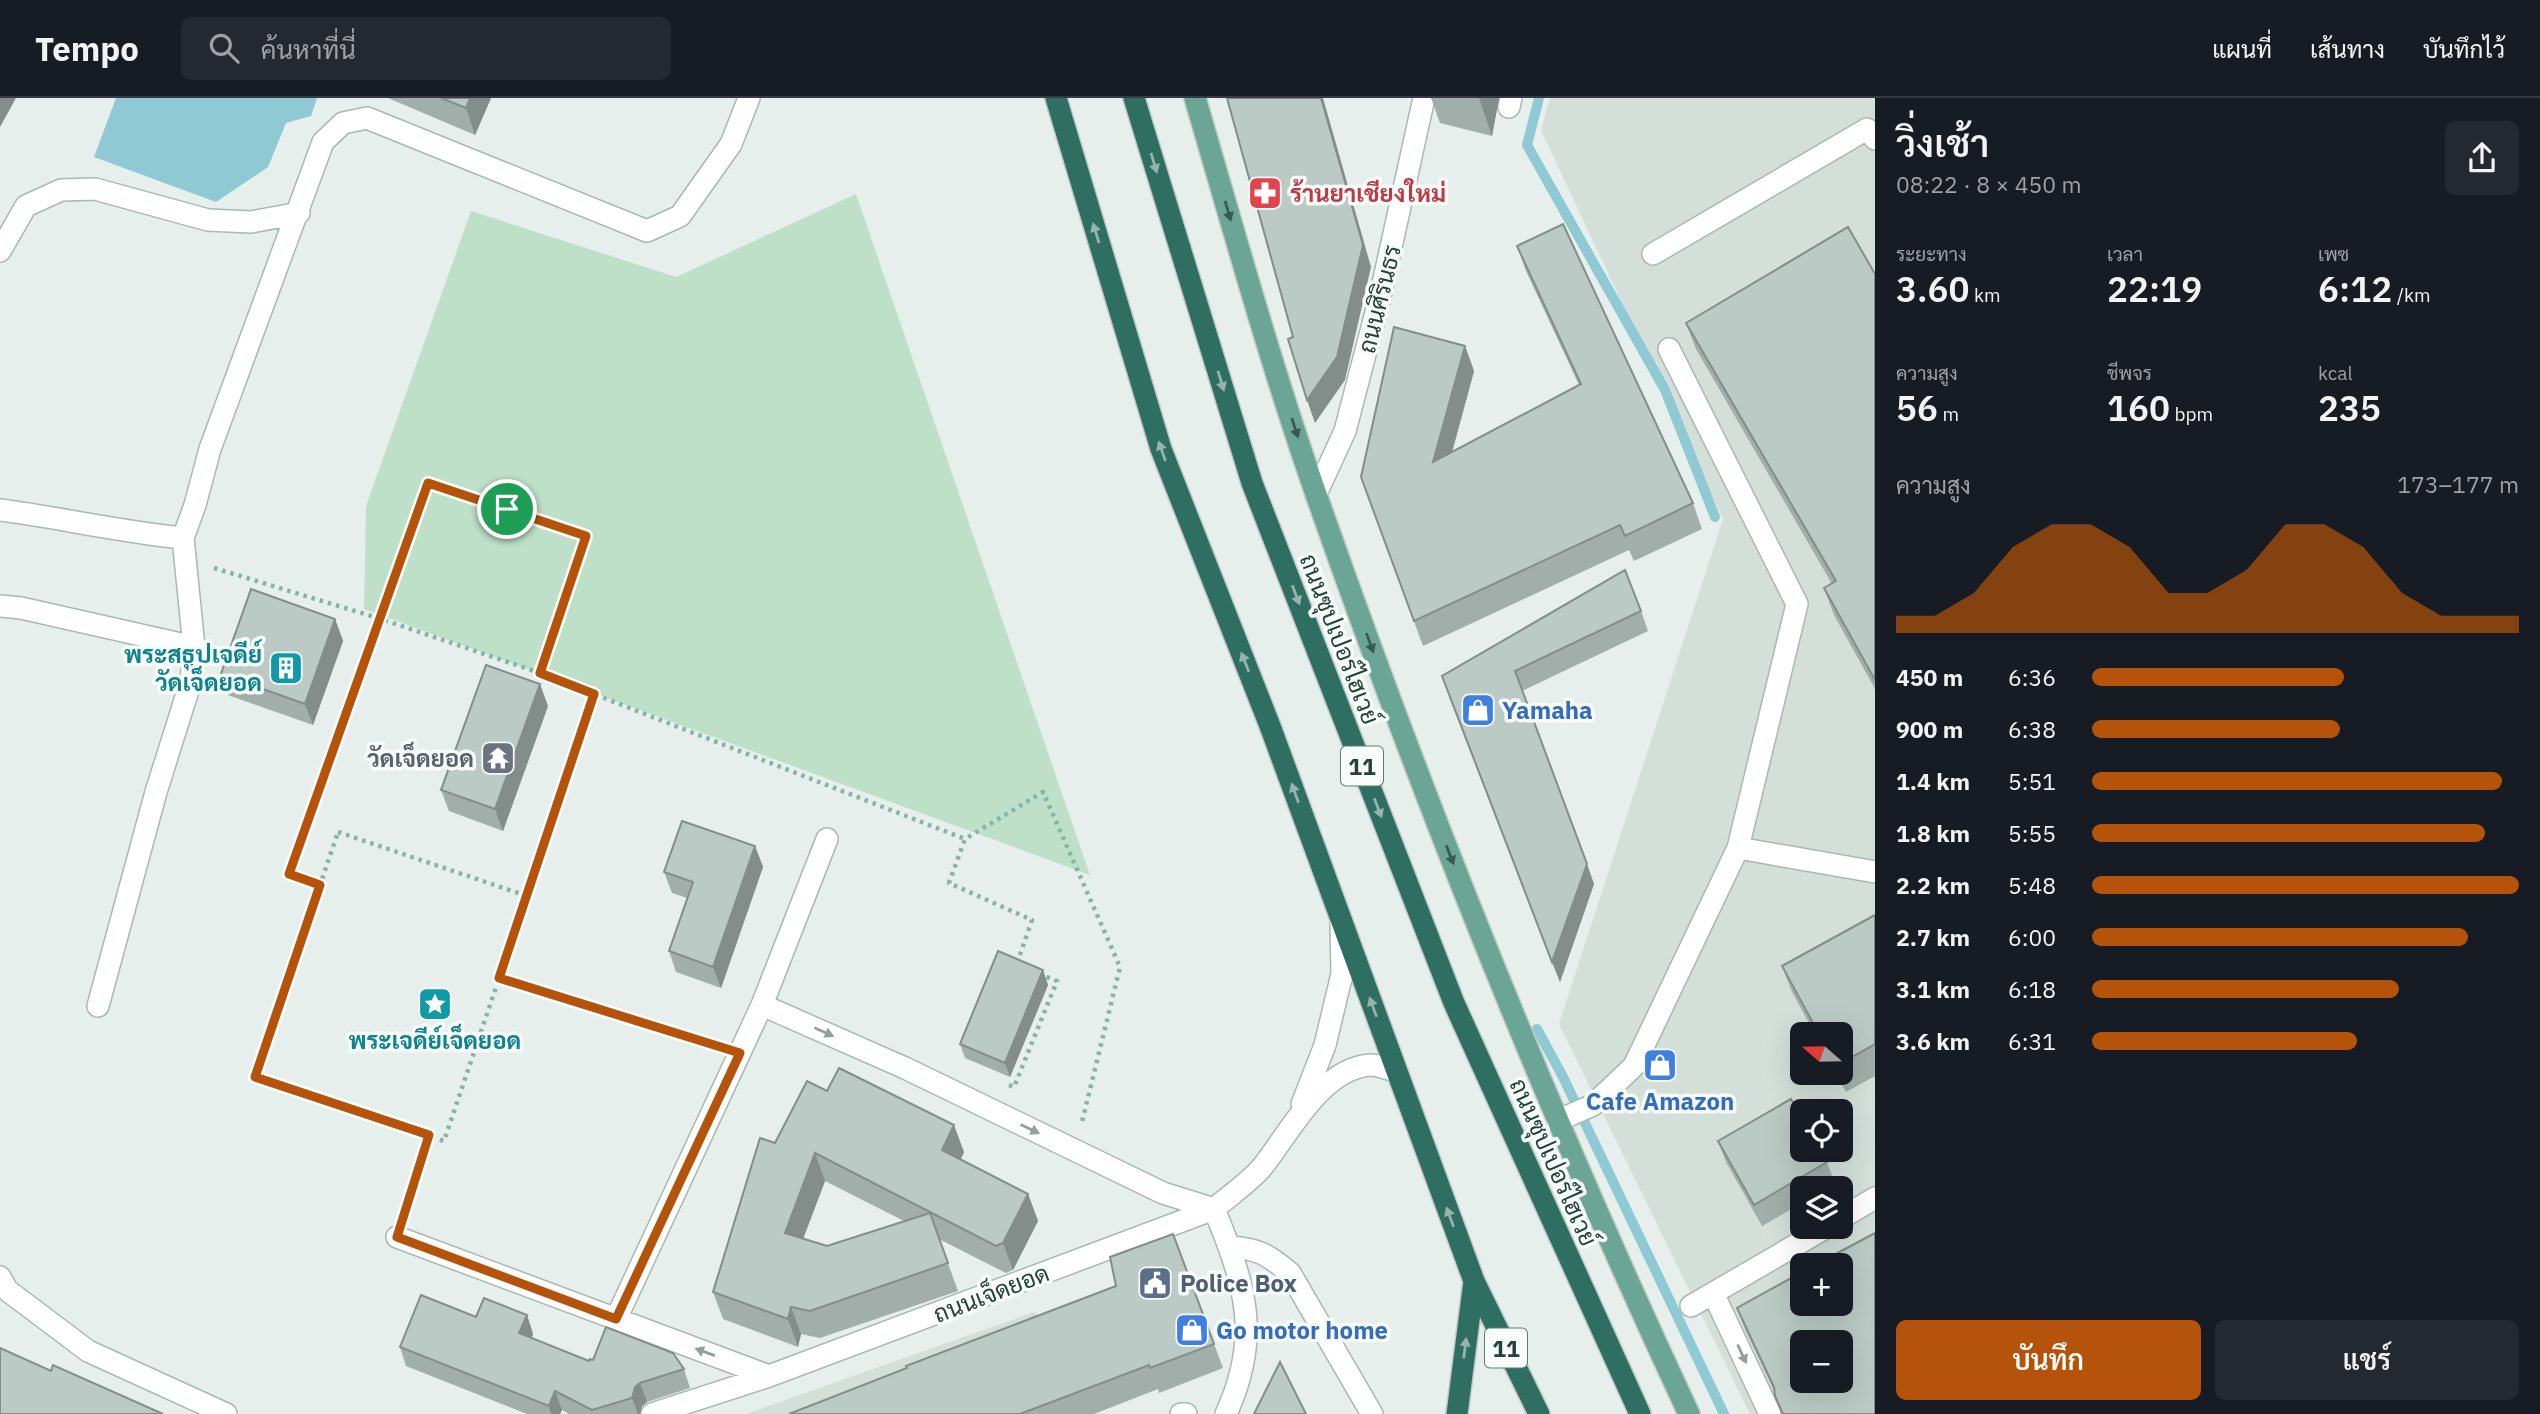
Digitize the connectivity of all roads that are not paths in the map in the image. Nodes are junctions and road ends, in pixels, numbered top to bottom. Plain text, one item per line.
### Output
1 (749, 98) edge
2 (1056, 98) edge
3 (1134, 98) edge
4 (1195, 98) edge
5 (1424, 98) edge
6 (1875, 139) edge
7 (299, 213) junction
8 (0, 251) edge
9 (1653, 254) dead end
10 (1670, 349) dead end
11 (1316, 494) junction
12 (0, 510) edge
13 (183, 538) junction
14 (0, 606) edge
15 (194, 647) junction
16 (827, 839) dead end
17 (1738, 848) junction
18 (1875, 872) edge
19 (1341, 919) junction
20 (762, 1004) junction
21 (98, 1006) dead end
22 (1396, 1071) junction
23 (1563, 1118) junction
24 (1296, 1119) junction
25 (1875, 1198) edge
26 (1214, 1209) junction
27 (1853, 1211) edge
28 (397, 1237) road end
29 (1806, 1239) edge
30 (1230, 1247) junction
31 (0, 1277) edge
32 (1474, 1281) junction
33 (1713, 1293) junction
34 (1691, 1306) dead end
35 (616, 1319) junction
36 (769, 1376) junction
37 (226, 1414) edge
38 (652, 1414) edge
39 (1226, 1414) edge
40 (1372, 1414) edge
41 (1457, 1414) edge
42 (1538, 1414) edge
43 (1640, 1414) edge
44 (1689, 1414) edge
45 (1770, 1414) edge

1 - 7 street
19 -> 2 highway, 11
3 -> 43 highway, ถนนซุปเปอร์ไฮเวย์ / 11
4 -> 11 main road
5 - 11 street, ถนนศิรินธร
6 - 9 street
7 - 8 street
7 - 13 street
10 - 17 street
11 -> 23 main road
12 - 13 street
13 - 15 street
14 - 15 street
15 - 21 street
16 - 20 street
17 - 18 street
17 - 23 street
22 -> 19 highway, 11
19 - 24 street, ถนนเจ็ดยอด
20 -> 26 street
20 - 35 street
22 - 24 street, ถนนเจ็ดยอด
32 -> 22 highway, 11
23 - 44 main road
24 - 26 street, ถนนเจ็ดยอด
25 - 27 street
26 - 30 street
26 - 36 street, ถนนเจ็ดยอด
28 - 35 street
29 - 33 street
30 - 39 street
30 - 40 street
31 - 37 street
41 -> 32 highway
32 - 42 highway, 11
33 - 34 street
33 -> 45 street
36 -> 35 street
36 - 38 street, ถนนเจ็ดยอด

